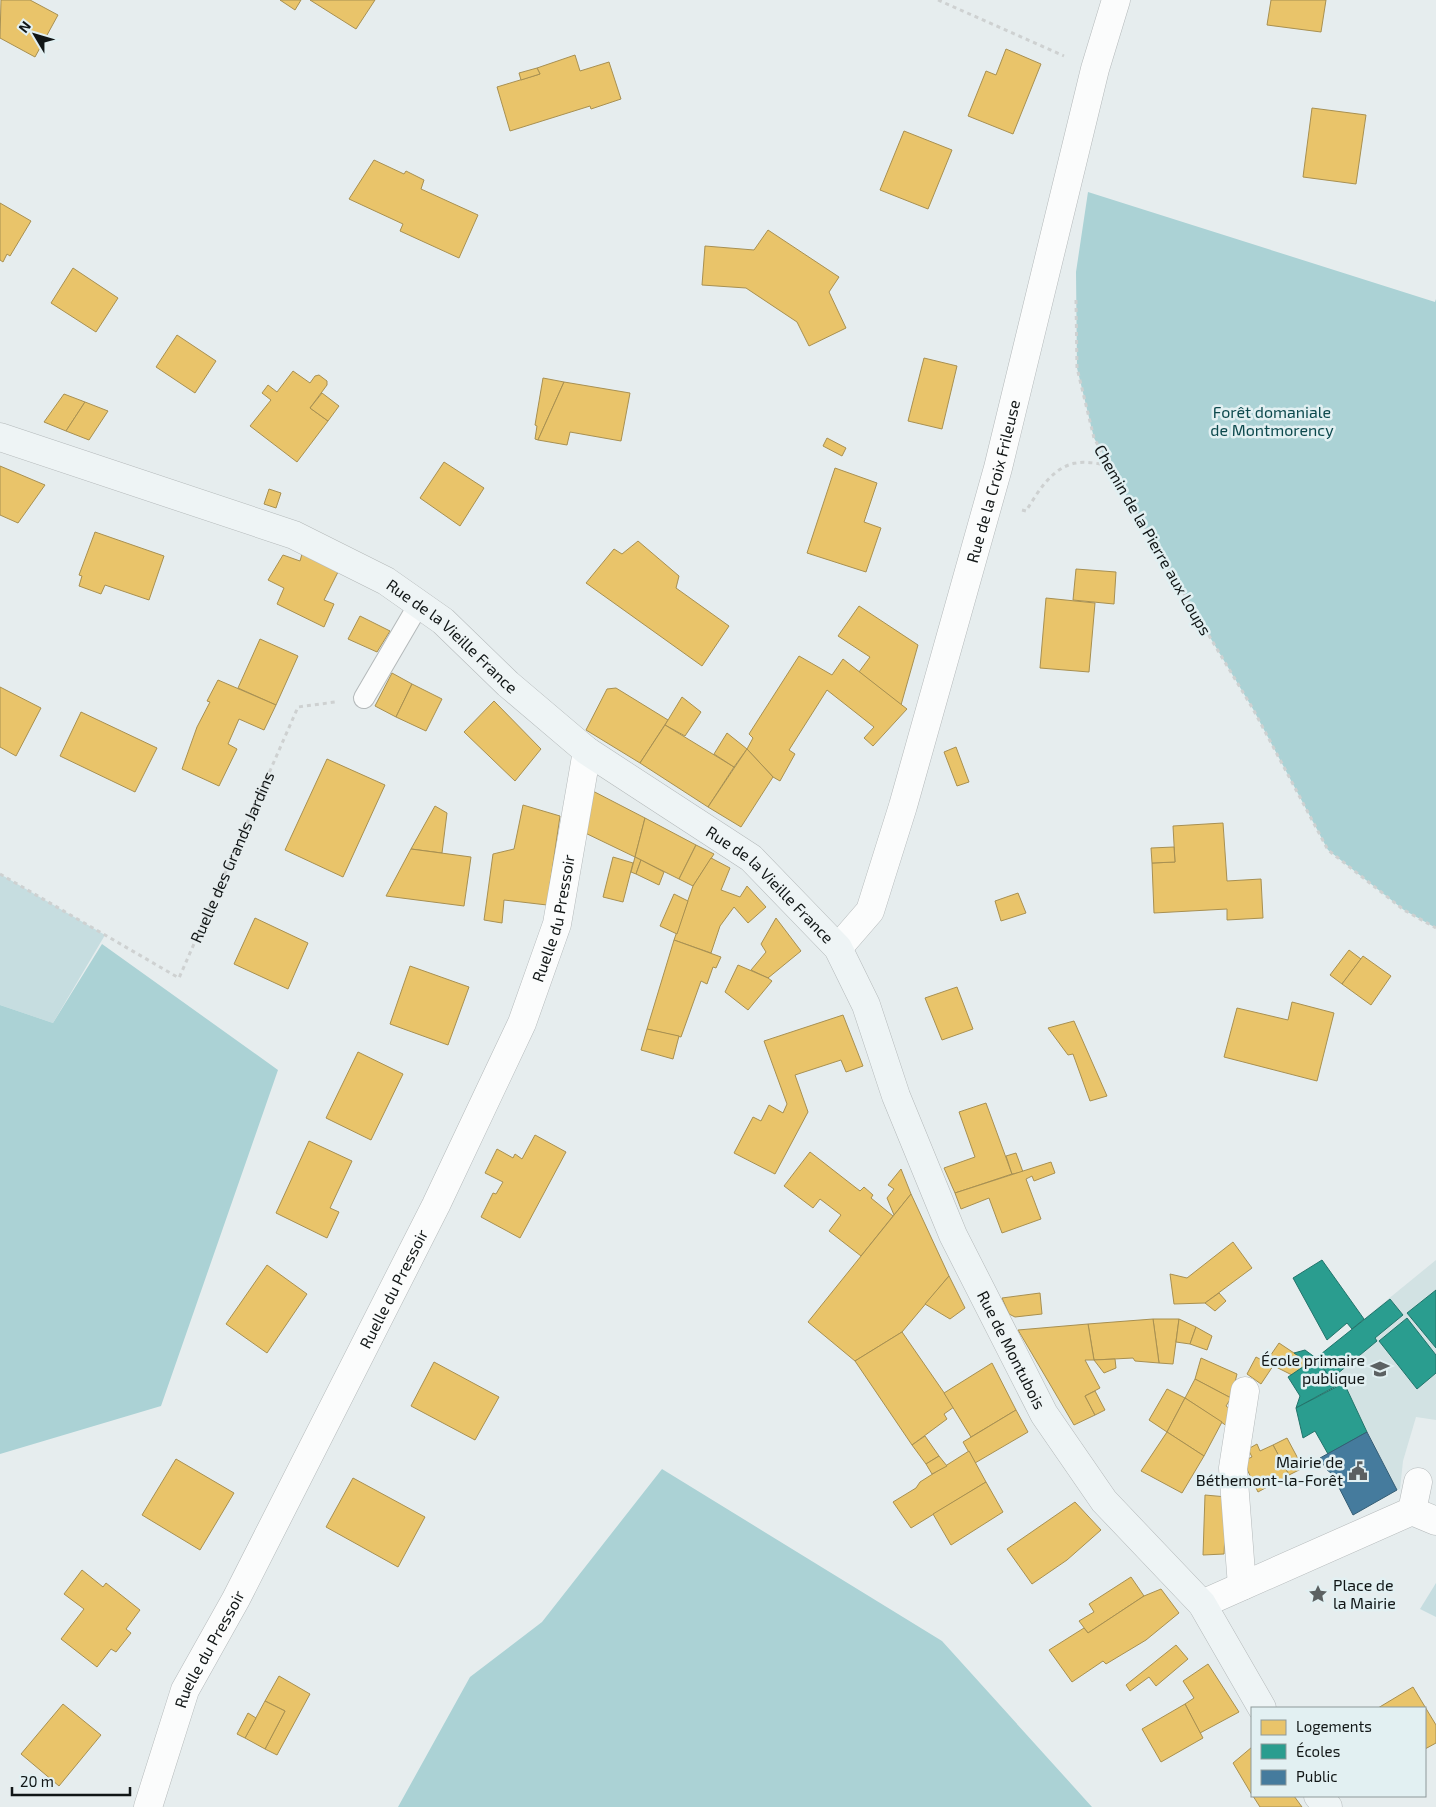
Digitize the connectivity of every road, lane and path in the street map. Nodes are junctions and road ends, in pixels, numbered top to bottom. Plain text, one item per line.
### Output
1 (938, 0) edge
2 (1116, 0) edge
3 (1095, 69) junction
4 (1076, 291) dead end
5 (0, 437) edge
6 (1109, 465) junction
7 (1018, 509) dead end
8 (419, 604) junction
9 (364, 698) joint
10 (587, 751) junction
11 (0, 874) edge
12 (1436, 928) edge
13 (838, 948) junction
14 (1245, 1391) dead end
15 (1418, 1482) dead end
16 (1424, 1516) edge
17 (1242, 1586) junction
18 (1202, 1604) junction
19 (1261, 1707) edge
20 (1319, 1797) edge
21 (148, 1807) edge
22 (1328, 1807) edge

1 - 3 path
2 - 3 street, Rue de la Croix Frileuse
3 - 13 street, Rue de la Croix Frileuse
4 - 6 path, Chemin de la Pierre aux Loups
5 - 8 street, Rue de la Vieille France
6 - 7 path
6 - 12 path, Chemin de la Pierre aux Loups
8 - 9 lane
8 - 10 street, Rue de la Vieille France
9 - 11 path, Ruelle des Grands Jardins
10 - 13 street, Rue de la Vieille France
10 - 21 street, Ruelle du Pressoir
13 - 18 street, Rue de Montubois
14 - 17 street
15 - 16 street
16 - 17 street
17 - 18 street
18 - 19 street, Rue de Montubois
20 - 22 street

